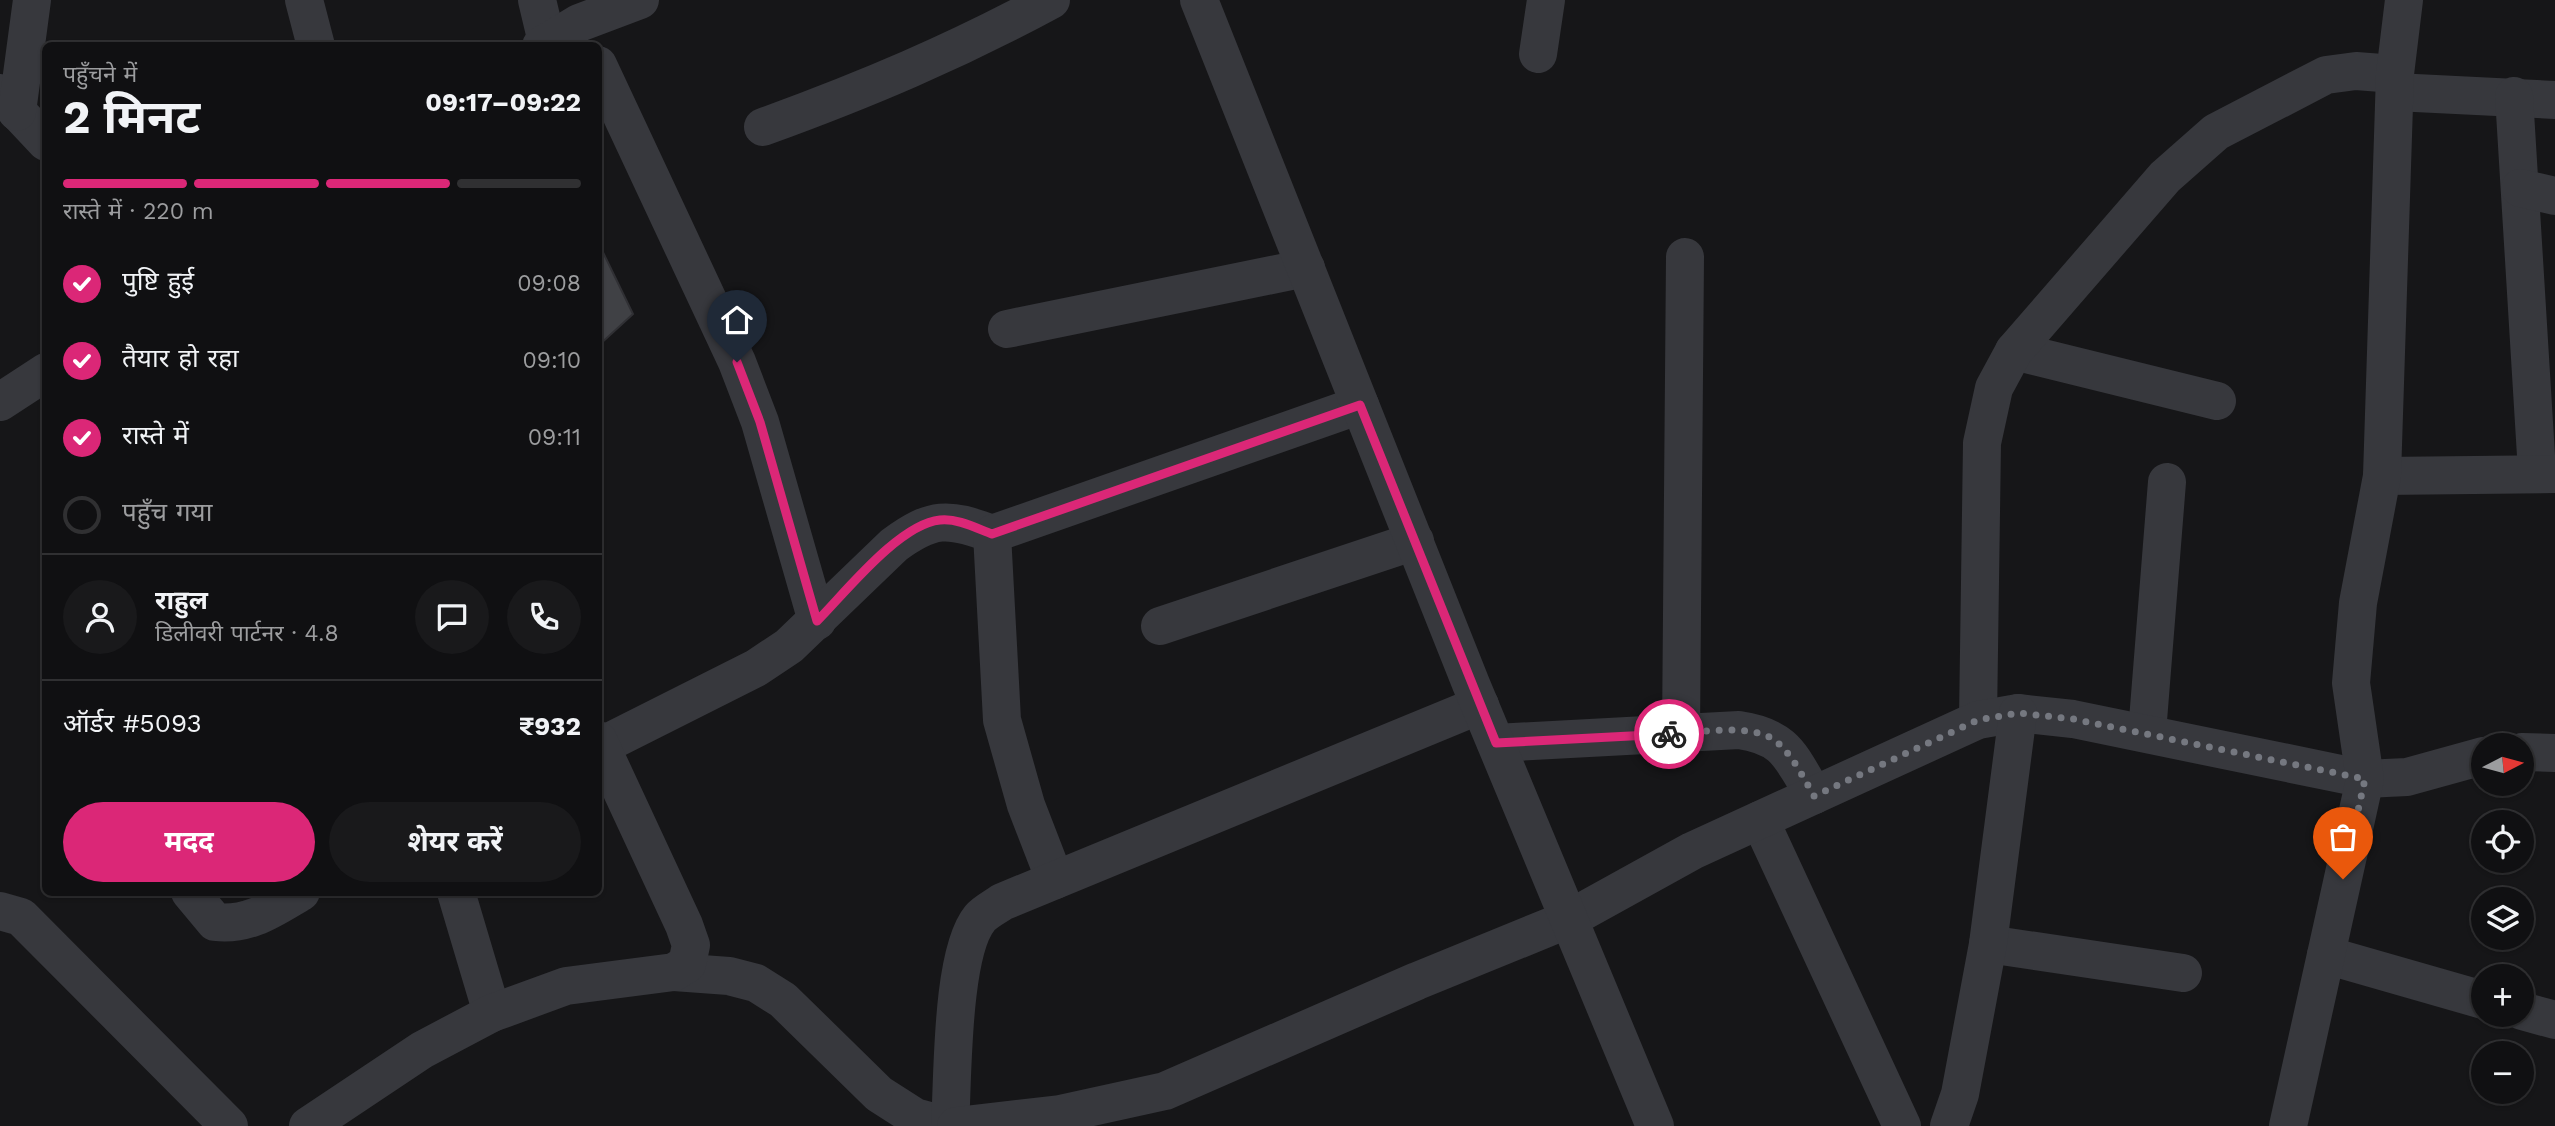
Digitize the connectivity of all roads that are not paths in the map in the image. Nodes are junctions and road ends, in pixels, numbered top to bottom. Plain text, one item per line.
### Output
1 (32, 0) edge
2 (304, 0) edge
3 (537, 0) edge
4 (640, 0) edge
5 (1051, 0) edge
6 (1199, 0) edge
7 (1546, 0) edge
8 (2404, 0) edge
9 (564, 39) edge
10 (315, 42) edge
11 (1538, 54) dead end
12 (602, 74) edge
13 (2395, 83) junction
14 (2514, 96) junction
15 (2555, 100) edge
16 (9, 102) edge
17 (763, 127) dead end
18 (42, 138) edge
19 (2537, 192) edge
20 (1685, 257) dead end
21 (1306, 268) junction
22 (1007, 329) dead end
23 (2014, 351) junction
24 (42, 375) edge
25 (2217, 401) dead end
26 (0, 402) edge
27 (1360, 405) junction
28 (2546, 473) edge
29 (2382, 476) junction
30 (2167, 482) dead end
31 (992, 534) junction
32 (1415, 541) junction
33 (817, 621) junction
34 (1160, 626) dead end
35 (1480, 705) junction
36 (2018, 713) junction
37 (1978, 720) junction
38 (1681, 733) junction
39 (2147, 733) junction
40 (602, 742) edge
41 (1496, 743) junction
42 (602, 747) edge
43 (2534, 752) edge
44 (2555, 753) edge
45 (2471, 759) edge
46 (2365, 779) junction
47 (1814, 796) junction
48 (1760, 820) junction
49 (1055, 880) junction
50 (193, 896) edge
51 (294, 896) edge
52 (457, 896) edge
53 (0, 911) edge
54 (1569, 919) junction
55 (1988, 944) junction
56 (2326, 955) junction
57 (674, 972) junction
58 (2183, 973) dead end
59 (2471, 997) edge
60 (492, 1013) junction
61 (2534, 1014) edge
62 (2555, 1020) edge
63 (229, 1126) edge
64 (308, 1126) edge
65 (949, 1126) edge
66 (956, 1126) edge
67 (1655, 1126) edge
68 (1902, 1126) edge
69 (1949, 1126) edge
70 (2288, 1126) edge

1 - 16 street
2 - 10 street
3 - 9 street
4 - 9 street
5 - 17 street
6 - 21 street
7 - 11 street
8 - 13 street
12 - 33 street
13 - 14 street
13 - 23 street
13 - 29 street
14 - 15 street
14 - 19 street
16 - 18 street
19 - 28 street
20 - 38 street
21 - 22 street
21 - 27 street
23 - 25 street
23 - 37 street
24 - 26 street
27 - 31 street
27 - 32 street
28 - 29 street
29 - 46 street
30 - 39 street
31 - 33 street
31 - 49 street
32 - 34 street
32 - 35 street
33 - 40 street
35 - 41 street
35 - 49 street
36 - 37 street
36 - 39 street
36 - 55 street
37 - 47 street
38 - 41 street
38 - 47 street
39 - 46 street
41 - 54 street
42 - 57 street
43 - 44 street
45 - 46 street
46 - 56 street
47 - 48 street
48 - 54 street
48 - 68 street
49 - 65 street
50 - 51 street
52 - 60 street
53 - 63 street
54 - 66 street
54 - 67 street
55 - 58 street
55 - 69 street
56 - 59 street
56 - 70 street
57 - 60 street
57 - 65 street
60 - 64 street
61 - 62 street

